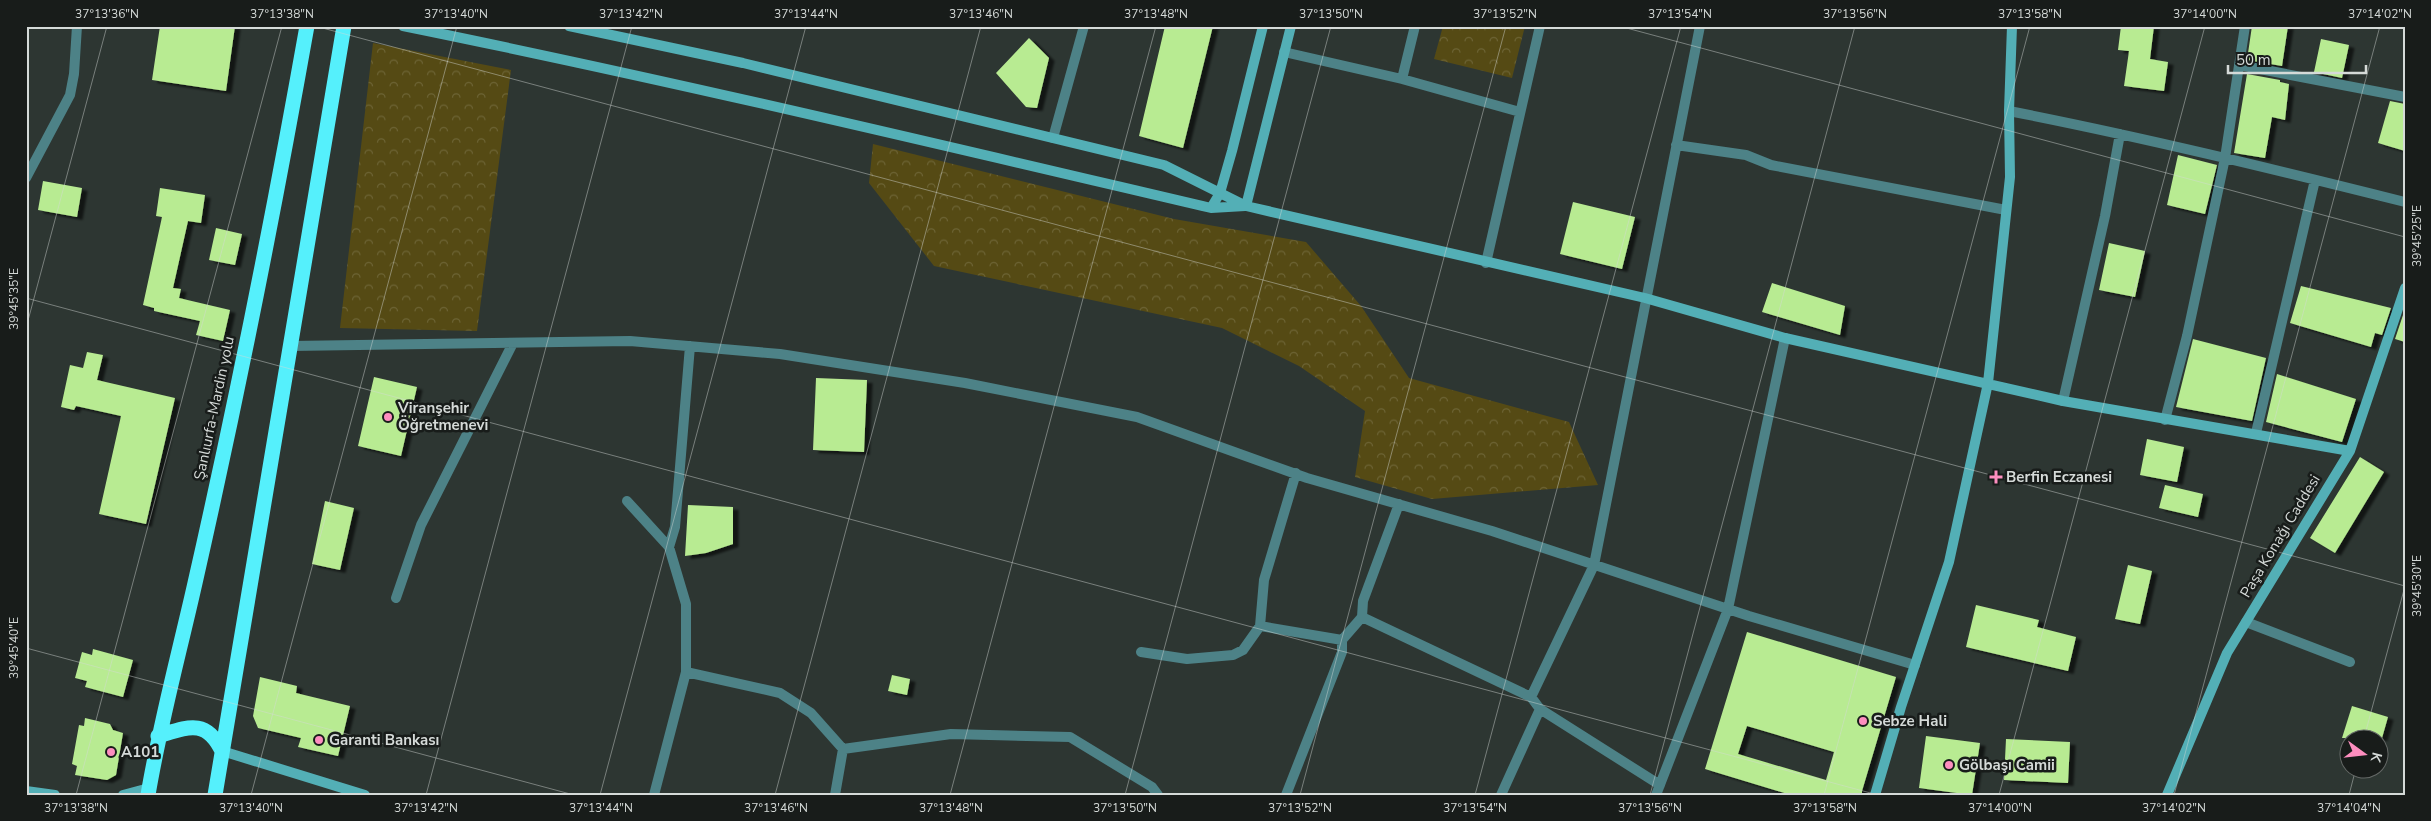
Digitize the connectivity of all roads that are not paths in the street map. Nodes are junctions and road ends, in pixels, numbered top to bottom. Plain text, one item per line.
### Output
1 (77, 26) edge
2 (307, 26) edge
3 (344, 26) edge
4 (404, 26) edge
5 (569, 26) edge
6 (1084, 26) edge
7 (1263, 26) edge
8 (1291, 26) edge
9 (1415, 26) edge
10 (1540, 26) edge
11 (1700, 26) edge
12 (2012, 26) edge
13 (2245, 26) edge
14 (1284, 52) junction
15 (2239, 65) junction
16 (1402, 79) junction
17 (2405, 97) edge
18 (1520, 112) junction
19 (2009, 112) junction
20 (2120, 134) junction
21 (1053, 138) junction
22 (1676, 145) junction
23 (2224, 158) junction
24 (26, 178) edge
25 (2314, 180) junction
26 (1220, 193) junction
27 (2405, 202) edge
28 (1246, 206) junction
29 (1211, 208) junction
30 (2006, 210) junction
31 (1486, 263) junction
32 (2404, 295) edge
33 (1645, 298) junction
34 (1785, 338) junction
35 (513, 342) junction
36 (291, 346) junction
37 (690, 346) junction
38 (1988, 383) junction
39 (2063, 401) junction
40 (2165, 420) junction
41 (2256, 433) junction
42 (2350, 451) junction
43 (1296, 474) junction
44 (627, 501) dead end
45 (1399, 504) junction
46 (669, 547) junction
47 (1594, 565) junction
48 (396, 598) dead end
49 (1728, 609) junction
50 (1362, 617) junction
51 (2246, 622) junction
52 (1260, 626) junction
53 (1342, 640) junction
54 (1141, 652) dead end
55 (2350, 662) dead end
56 (1915, 665) junction
57 (686, 672) junction
58 (1531, 697) junction
59 (1540, 709) junction
60 (158, 736) junction
61 (842, 749) junction
62 (222, 751) junction
63 (1658, 790) edge
64 (26, 791) edge
65 (151, 793) edge
66 (35, 794) edge
67 (55, 795) edge
68 (122, 795) edge
69 (215, 795) edge
70 (365, 795) edge
71 (654, 795) edge
72 (835, 795) edge
73 (1158, 795) edge
74 (1286, 795) edge
75 (1501, 795) edge
76 (1875, 795) edge
77 (2167, 795) edge

1 - 24 street
2 - 60 highway, Şanlıurfa-Mardin yolu
3 - 36 highway
4 - 29 street
5 - 21 street
6 - 21 street
7 - 26 street
8 - 14 street
9 - 16 street
10 - 18 street
11 - 22 street
12 - 19 street
13 - 15 street
14 - 16 street
14 - 28 street
15 - 17 street
15 - 23 street
16 - 18 street
18 - 31 street
19 - 20 street
19 - 30 street
20 - 23 street
20 - 39 street
21 - 26 street
22 - 30 street
22 - 33 street
23 - 25 street
23 - 40 street
25 - 27 street
25 - 41 street
26 - 28 street
26 - 29 street
28 - 29 street
28 - 31 street
30 - 38 street
31 - 33 street
32 - 42 street, Paşa Konağı Caddesi
33 - 34 street
33 - 47 street
34 - 38 street
34 - 49 street
35 - 36 street
35 - 37 street
35 - 48 street
36 - 62 highway
37 - 43 street
37 - 46 street
38 - 39 street
38 - 56 street
39 - 40 street
40 - 41 street
41 - 42 street
42 - 51 street, Paşa Konağı Caddesi
43 - 45 street
43 - 52 street
44 - 46 street
45 - 47 street
45 - 50 street
46 - 57 street
47 - 49 street
47 - 58 street
49 - 56 street
49 - 63 street
50 - 53 street
50 - 58 street
51 - 55 street
51 - 77 street, Paşa Konağı Caddesi
52 - 53 street
52 - 54 street
53 - 74 street
56 - 76 street
57 - 61 street
57 - 71 street
58 - 59 street
59 - 63 street
59 - 75 street
60 - 62 highway
60 - 65 highway, Şanlıurfa-Mardin yolu
61 - 72 street
61 - 73 street
62 - 69 highway
62 - 70 street
64 - 66 street
65 - 68 street
66 - 67 street

